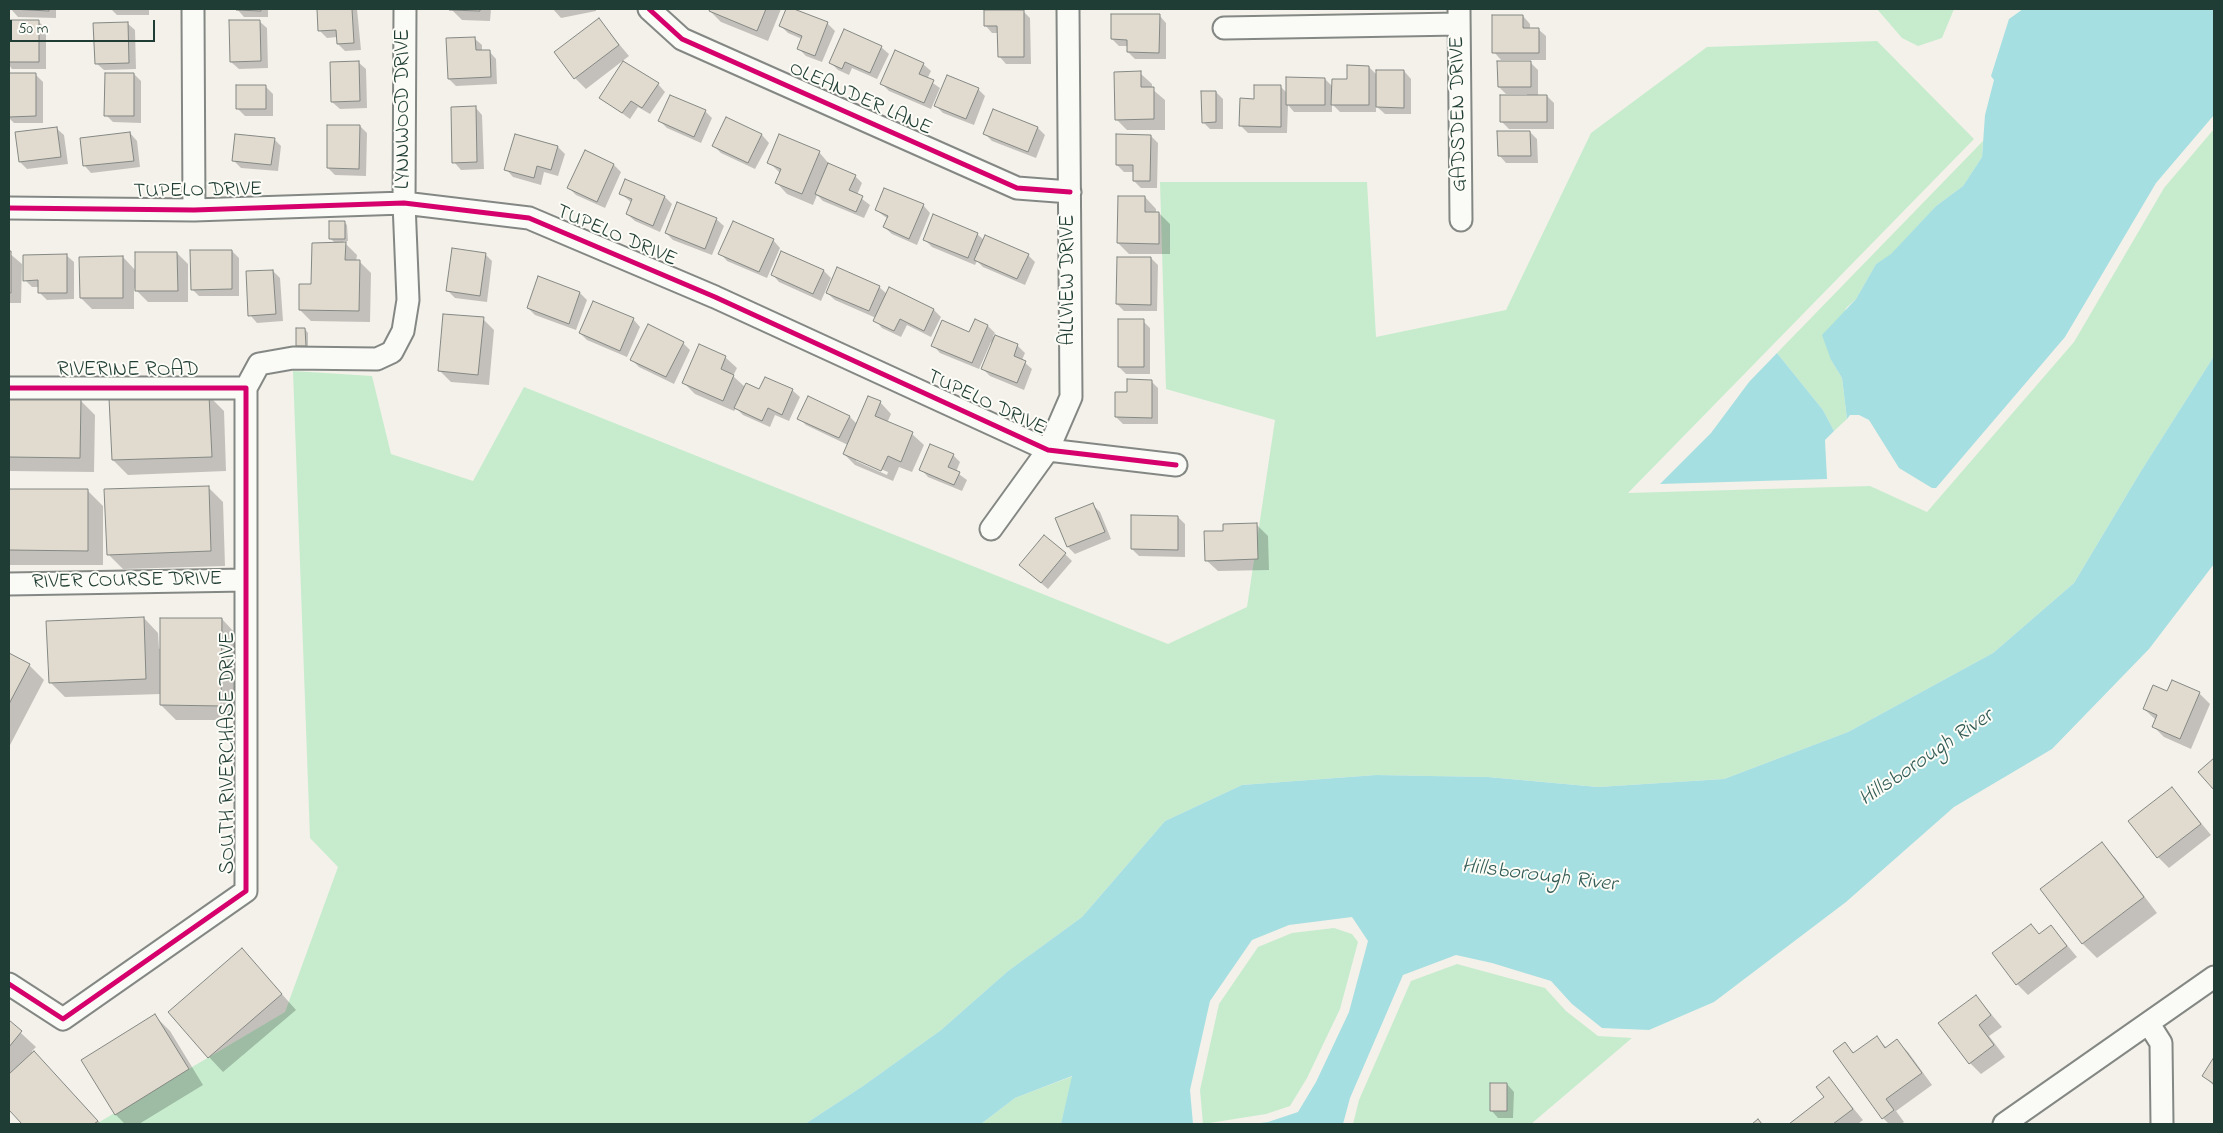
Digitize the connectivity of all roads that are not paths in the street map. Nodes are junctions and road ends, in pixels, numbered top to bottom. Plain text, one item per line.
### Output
1 (193, 9) edge
2 (405, 9) edge
3 (649, 9) edge
4 (1068, 9) edge
5 (1459, 17) edge
6 (1224, 28) dead end
7 (1070, 192) junction
8 (404, 203) junction
9 (9, 208) edge
10 (194, 210) junction
11 (1461, 220) dead end
12 (9, 388) edge
13 (246, 388) junction
14 (1048, 450) junction
15 (1176, 465) dead end
16 (991, 529) dead end
17 (246, 580) junction
18 (9, 584) edge
19 (2214, 977) edge
20 (9, 984) edge
21 (2149, 1024) junction
22 (2004, 1124) edge
23 (2162, 1124) edge

1 - 10 street
2 - 8 street, LYNNWOOD DRIVE
3 - 7 street, OLEANDER LANE
4 - 7 street, ALLVIEW DRIVE
5 - 6 street
5 - 11 street, GADSDEN DRIVE
7 - 14 street, ALLVIEW DRIVE
8 - 10 street, TUPELO DRIVE
8 - 13 street, LYNNWOOD DRIVE
8 - 14 street, TUPELO DRIVE
9 - 10 street, TUPELO DRIVE
12 - 13 street, RIVERINE ROAD
13 - 17 street, SOUTH RIVERCHASE DRIVE
14 - 15 street, TUPELO DRIVE
14 - 16 street, ALLVIEW DRIVE
17 - 18 street, RIVER COURSE DRIVE
17 - 20 street, SOUTH RIVERCHASE DRIVE
19 - 21 street
21 - 22 street
21 - 23 street

